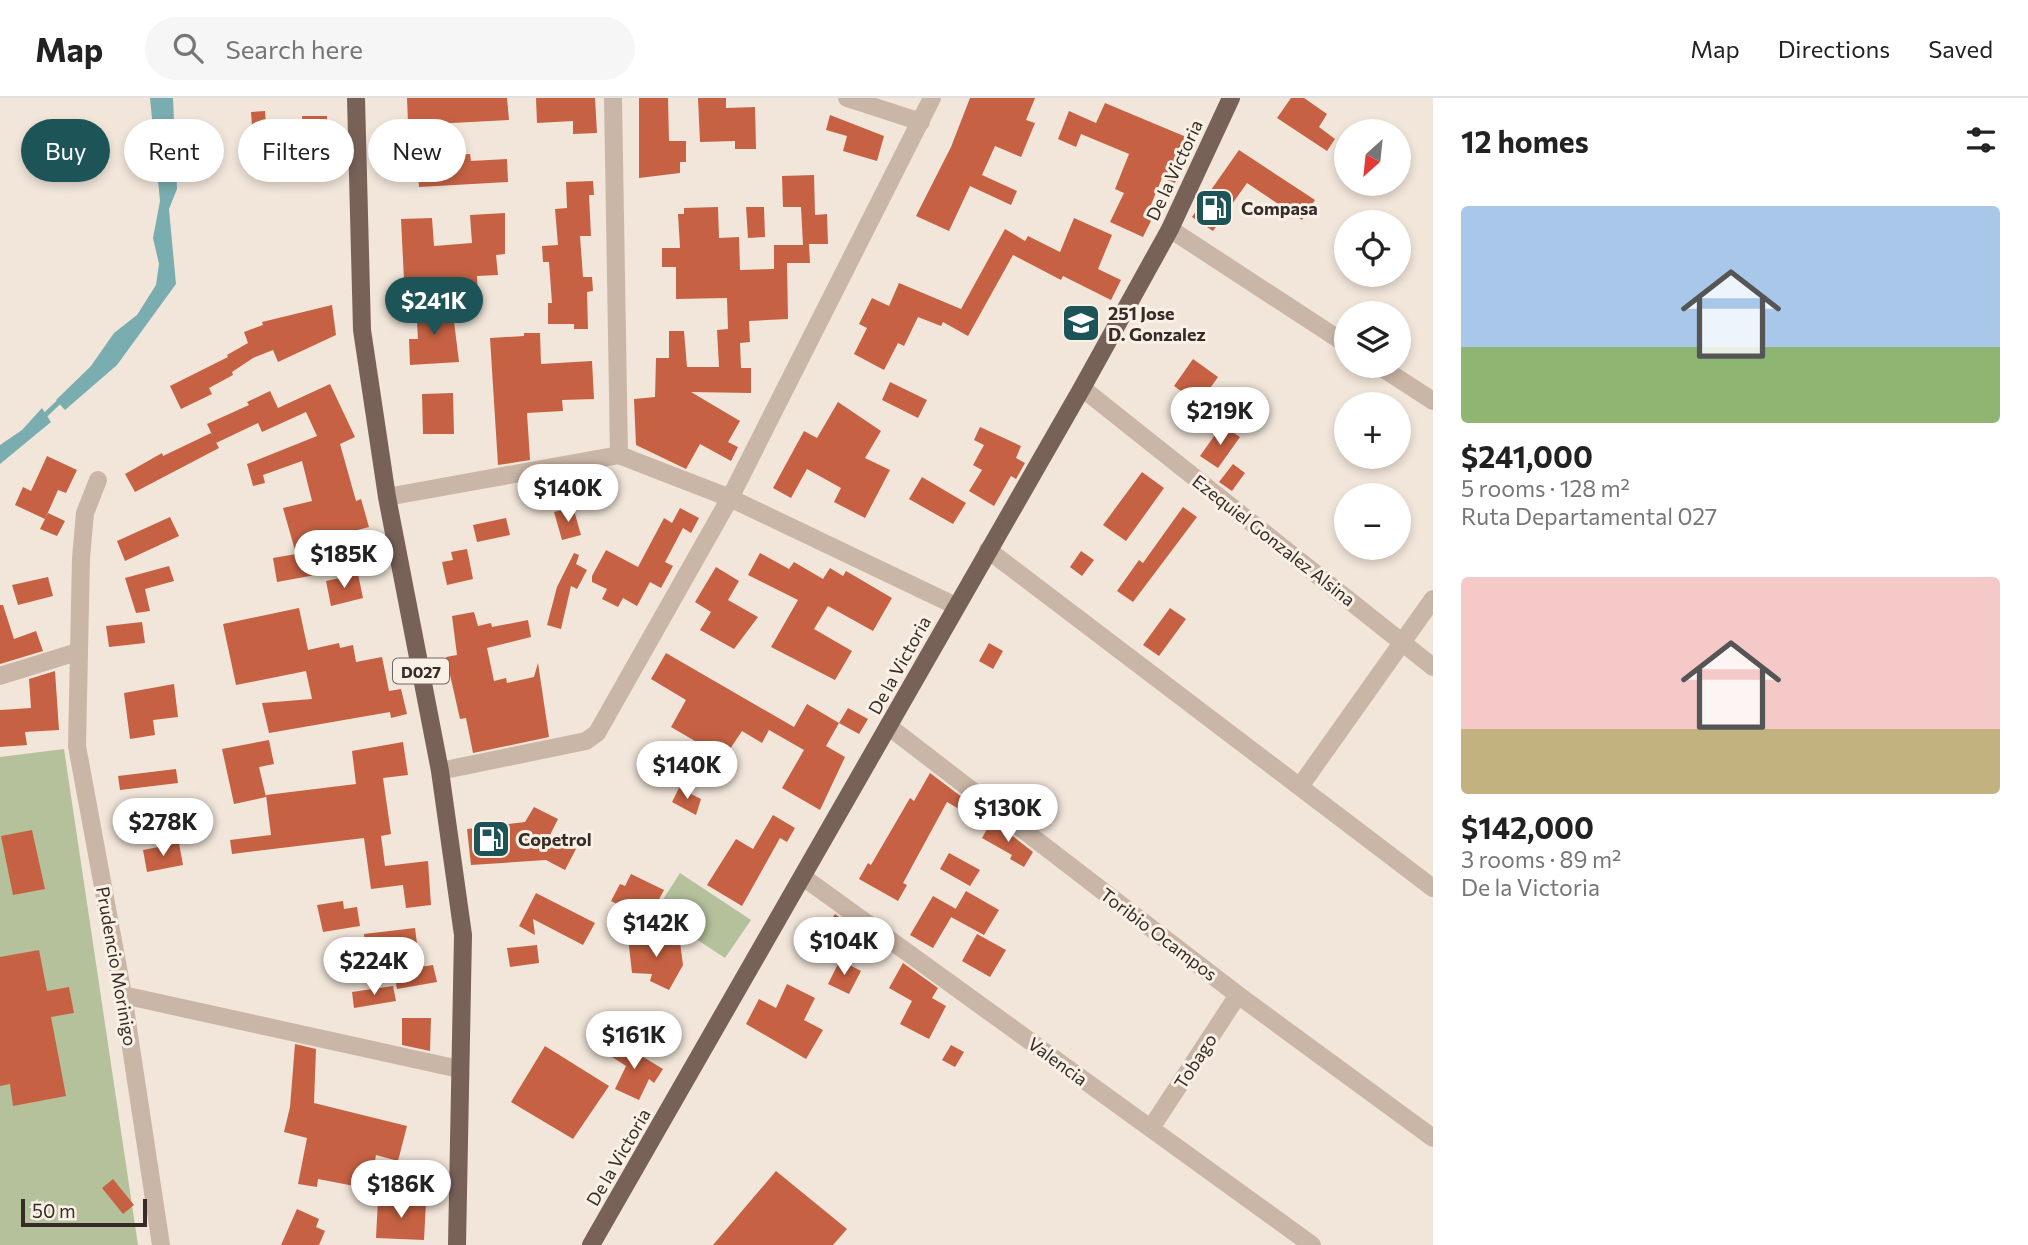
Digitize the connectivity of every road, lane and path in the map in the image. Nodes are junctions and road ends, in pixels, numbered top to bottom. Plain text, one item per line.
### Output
1 (356, 98) edge
2 (613, 98) edge
3 (847, 98) edge
4 (932, 98) edge
5 (1231, 98) edge
6 (921, 122) junction
7 (1170, 229) junction
8 (1334, 336) edge
9 (1398, 378) edge
10 (1082, 388) junction
11 (1433, 401) edge
12 (619, 454) junction
13 (98, 480) dead end
14 (387, 497) junction
15 (730, 498) junction
16 (988, 550) junction
17 (1433, 599) edge
18 (956, 606) junction
19 (1402, 643) junction
20 (77, 652) junction
21 (1433, 667) edge
22 (0, 676) edge
23 (888, 726) junction
24 (440, 771) junction
25 (1301, 785) junction
26 (803, 877) junction
27 (1433, 888) edge
28 (123, 995) junction
29 (1238, 995) junction
30 (458, 1069) junction
31 (1151, 1128) junction
32 (1433, 1139) edge
33 (162, 1245) edge
34 (457, 1245) edge
35 (591, 1245) edge
36 (1312, 1245) edge

1 - 14 main road, D027
2 - 12 street
3 - 6 street
4 - 6 street
5 - 7 main road, De la Victoria
6 - 15 street
7 - 8 street
7 - 10 main road, De la Victoria
9 - 11 street
10 - 16 main road, De la Victoria
10 - 19 street, Ezequiel Gonzalez Alsina
12 - 14 street
12 - 15 street
13 - 20 street, Prudencio Morinigo
14 - 24 main road, D027
15 - 18 street
15 - 24 street
16 - 18 main road, De la Victoria
16 - 25 street
17 - 19 street
18 - 23 main road, De la Victoria
19 - 21 street, Ezequiel Gonzalez Alsina
19 - 25 street
20 - 22 street
20 - 28 street, Prudencio Morinigo
23 - 26 main road, De la Victoria
23 - 29 street, Toribio Ocampos
24 - 30 main road, D027
25 - 27 street
26 - 31 street, Valencia
26 - 35 main road, De la Victoria
28 - 30 street
28 - 33 street, Prudencio Morinigo
29 - 31 street, Tobago
29 - 32 street, Toribio Ocampos
30 - 34 main road, D027
31 - 36 street, Valencia

